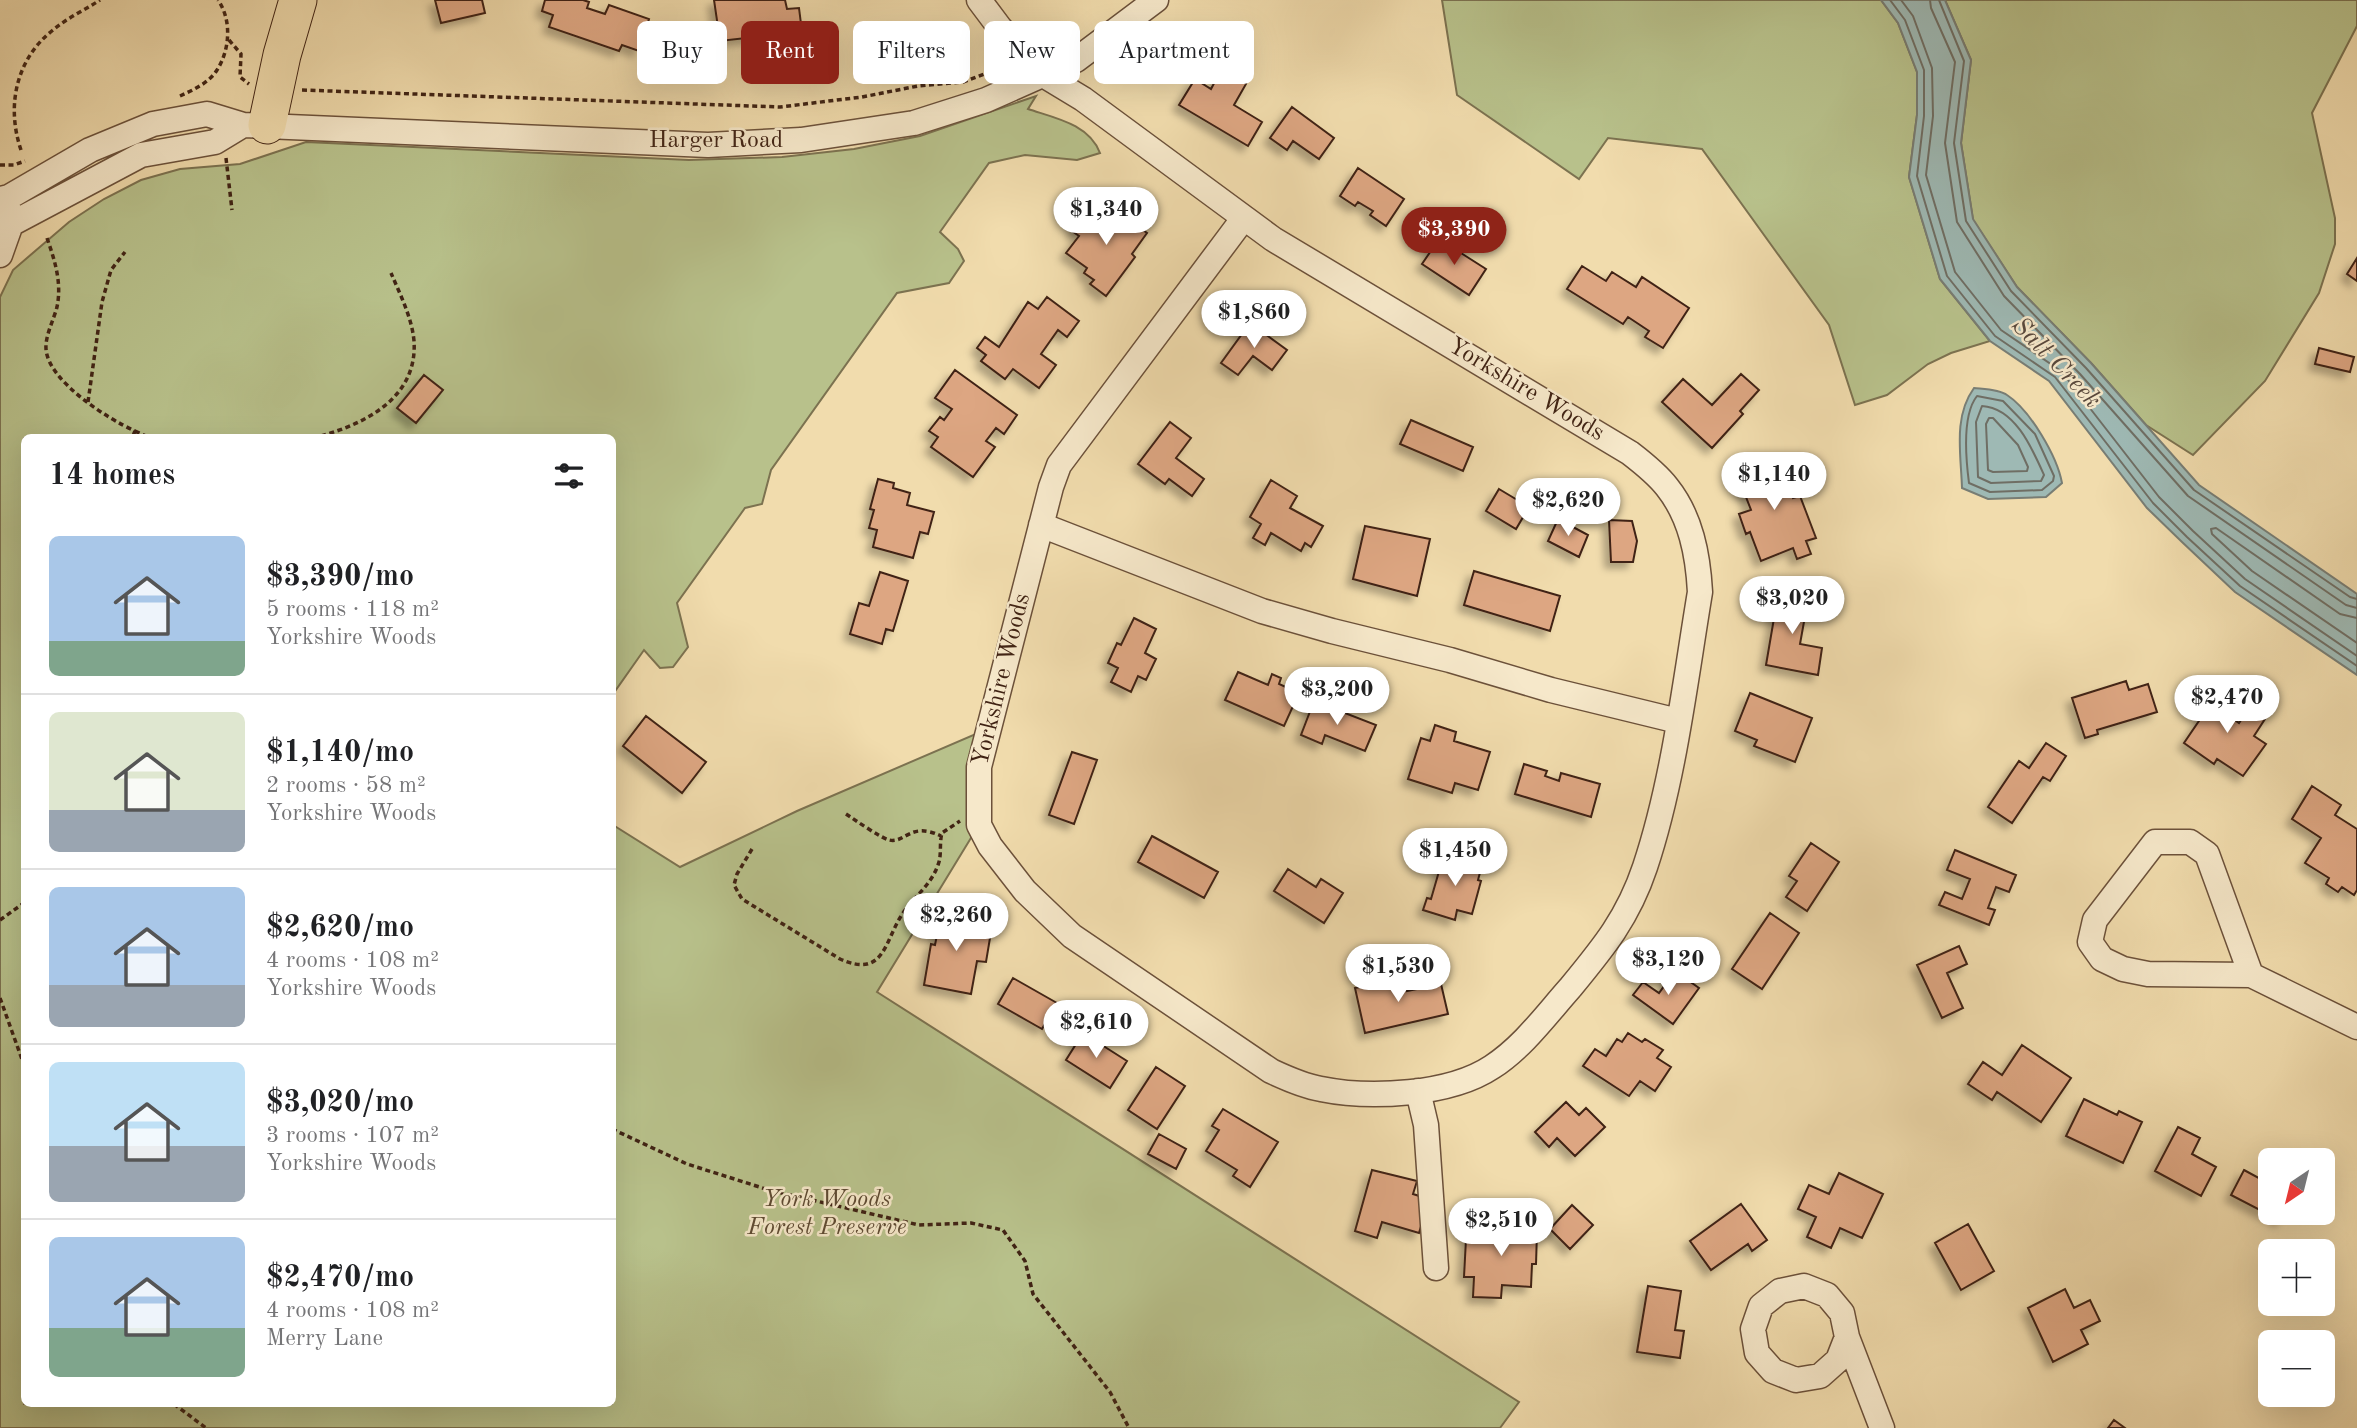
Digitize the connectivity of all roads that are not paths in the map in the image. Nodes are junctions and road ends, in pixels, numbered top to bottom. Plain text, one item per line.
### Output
1 (298, 0) edge
2 (979, 0) edge
3 (1156, 0) edge
4 (994, 21) edge
5 (1080, 57) edge
6 (1025, 84) edge
7 (1058, 84) edge
8 (255, 125) junction
9 (5, 198) edge
10 (1243, 219) junction
11 (5, 224) edge
12 (0, 255) edge
13 (1041, 525) junction
14 (1678, 721) junction
15 (2251, 975) junction
16 (2357, 1027) edge
17 (1418, 1091) junction
18 (1436, 1268) dead end
19 (1846, 1337) dead end
20 (1882, 1428) edge

1 - 8 highway
2 - 4 street, Yorkshire Woods
3 - 5 street, Harger Road
6 - 8 street, Harger Road
7 - 10 street, Yorkshire Woods
8 - 9 street, Harger Road
8 - 11 street
9 - 11 street
10 - 13 street, Yorkshire Woods
10 - 14 street, Yorkshire Woods
11 - 12 street
13 - 14 street
13 - 17 street, Yorkshire Woods
14 - 17 street, Yorkshire Woods
15 - 15 street
15 - 16 street
17 - 18 street
19 - 20 street

